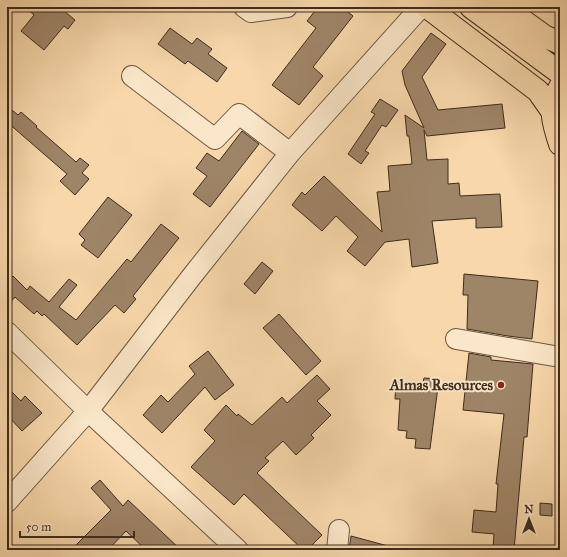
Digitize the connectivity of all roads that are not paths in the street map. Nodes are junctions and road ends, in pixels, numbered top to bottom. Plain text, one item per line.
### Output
1 (244, 7) edge
2 (287, 7) edge
3 (421, 7) edge
4 (427, 7) edge
5 (471, 7) edge
6 (515, 10) edge
7 (560, 43) edge
8 (560, 73) edge
9 (132, 76) dead end
10 (560, 87) edge
11 (552, 111) junction
12 (560, 144) edge
13 (290, 153) junction
14 (7, 332) edge
15 (456, 339) dead end
16 (560, 358) edge
17 (88, 411) junction
18 (7, 502) edge
19 (339, 530) dead end
20 (238, 550) edge
21 (337, 550) edge

1 - 2 street
3 - 13 street
4 - 11 main road
5 - 8 main road
6 - 7 main road
9 - 13 street
10 - 11 main road
11 - 12 main road
13 - 17 street
14 - 17 street
15 - 16 street
17 - 18 street
17 - 20 street
19 - 21 street

